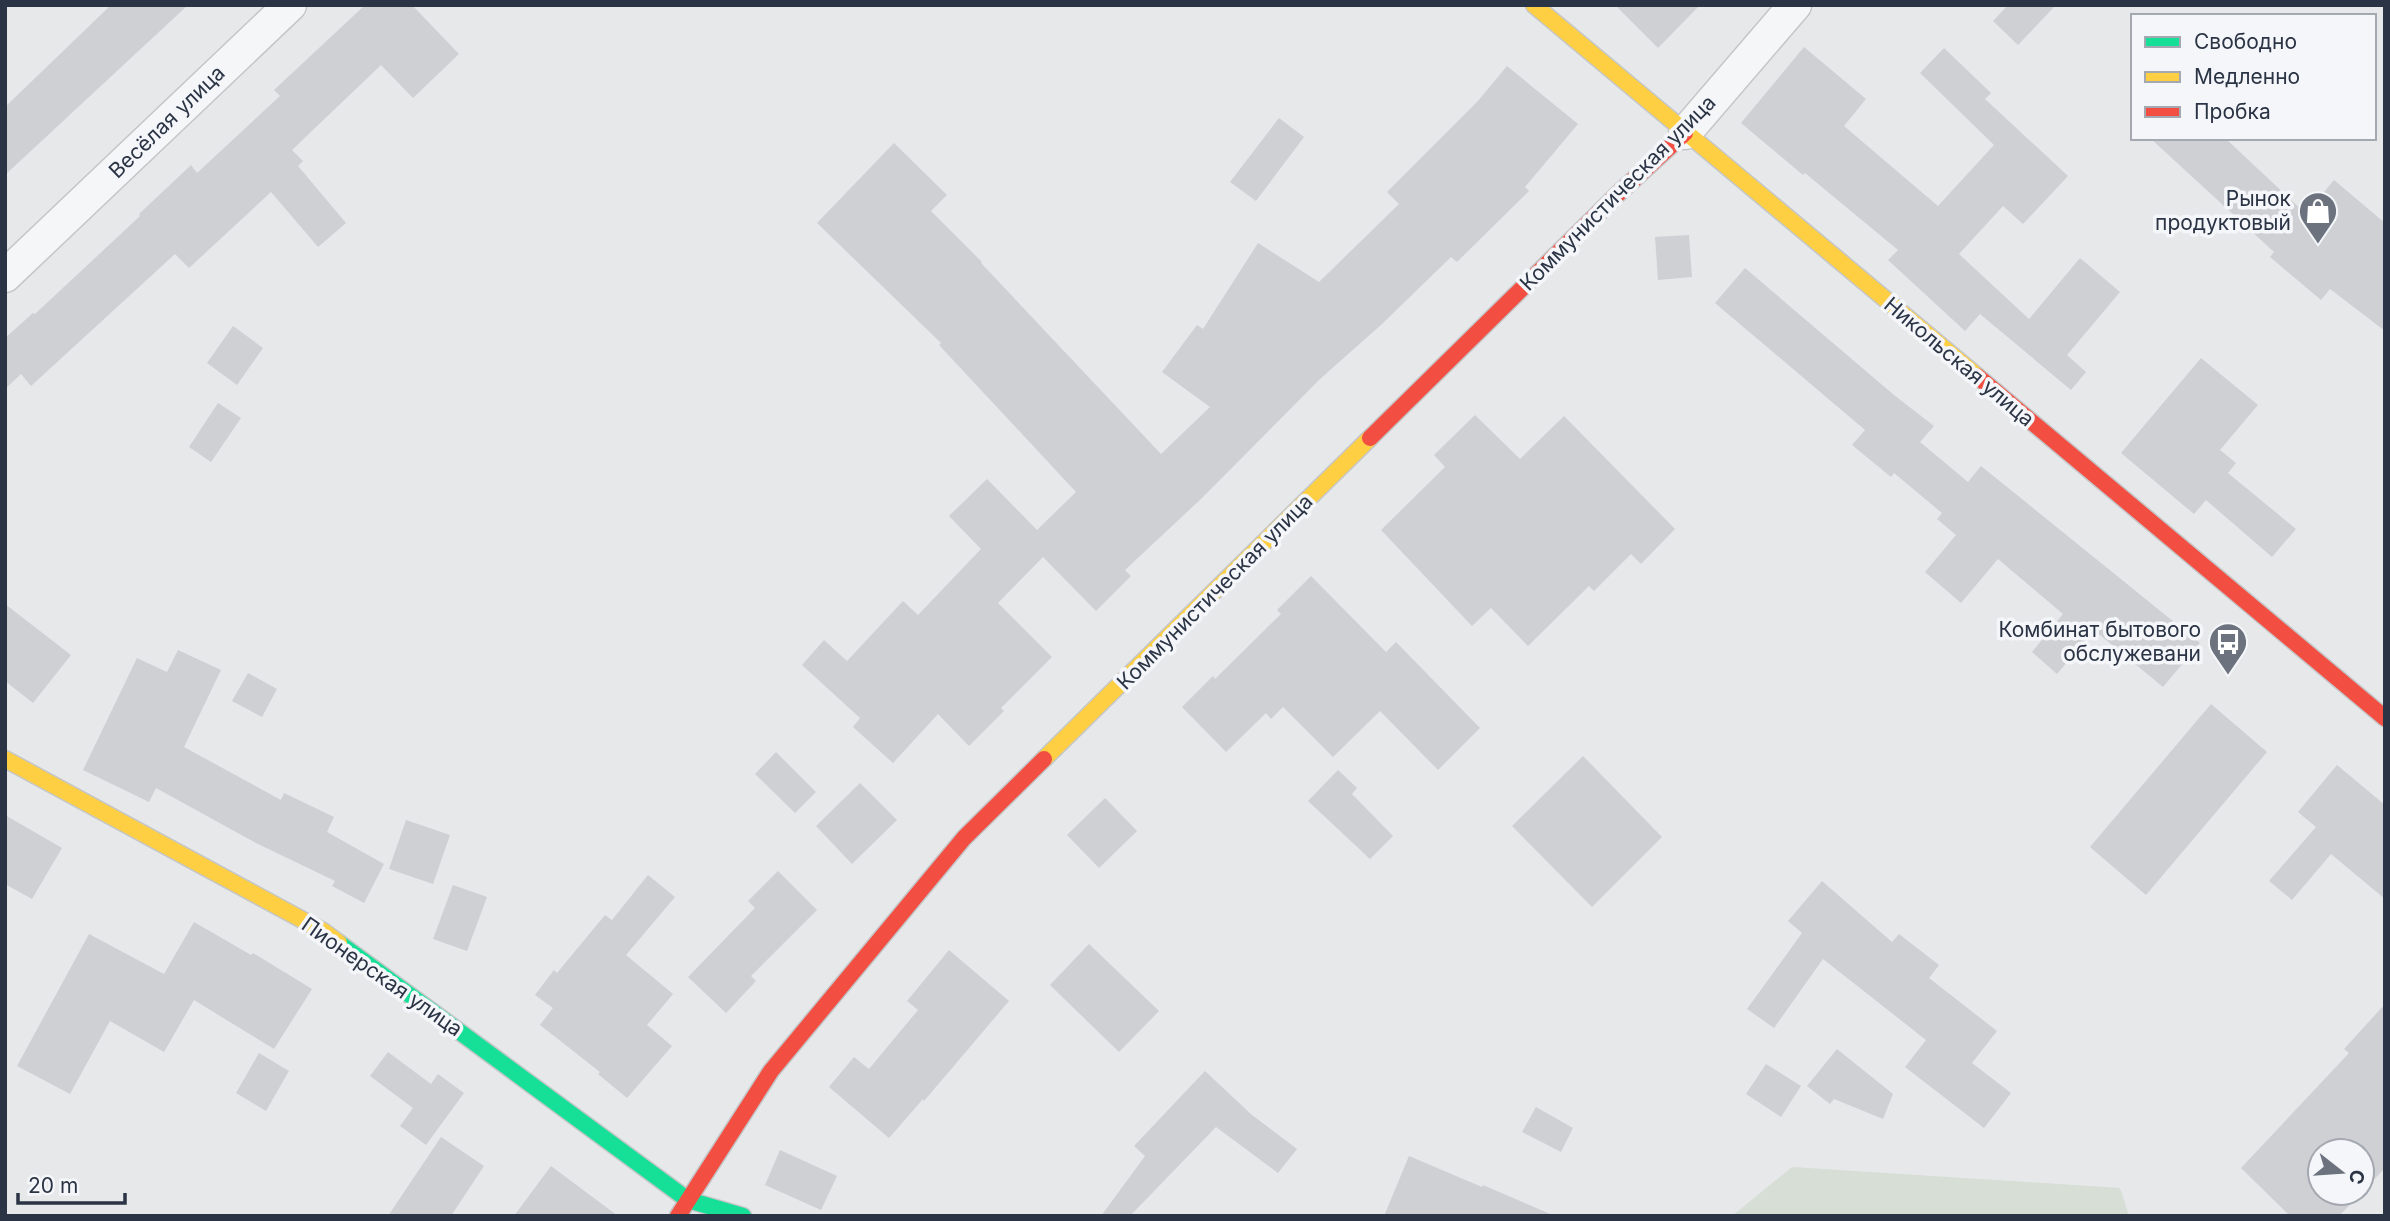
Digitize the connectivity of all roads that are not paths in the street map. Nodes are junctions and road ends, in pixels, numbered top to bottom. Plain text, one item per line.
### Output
1 (290, 5) edge
2 (1534, 5) edge
3 (1795, 5) edge
4 (1685, 132) junction
5 (5, 276) edge
6 (2385, 718) edge
7 (5, 759) edge
8 (688, 1200) junction
9 (678, 1216) edge
10 (743, 1216) edge

1 - 5 street, Весёлая улица
2 - 4 main road, Никольская улица
3 - 4 street, Коммунистическая улица
4 - 6 main road, Никольская улица
4 - 8 main road, Коммунистическая улица
7 - 8 main road, Пионерская улица
8 - 9 main road, Коммунистическая улица
8 - 10 main road, Пионерская улица

